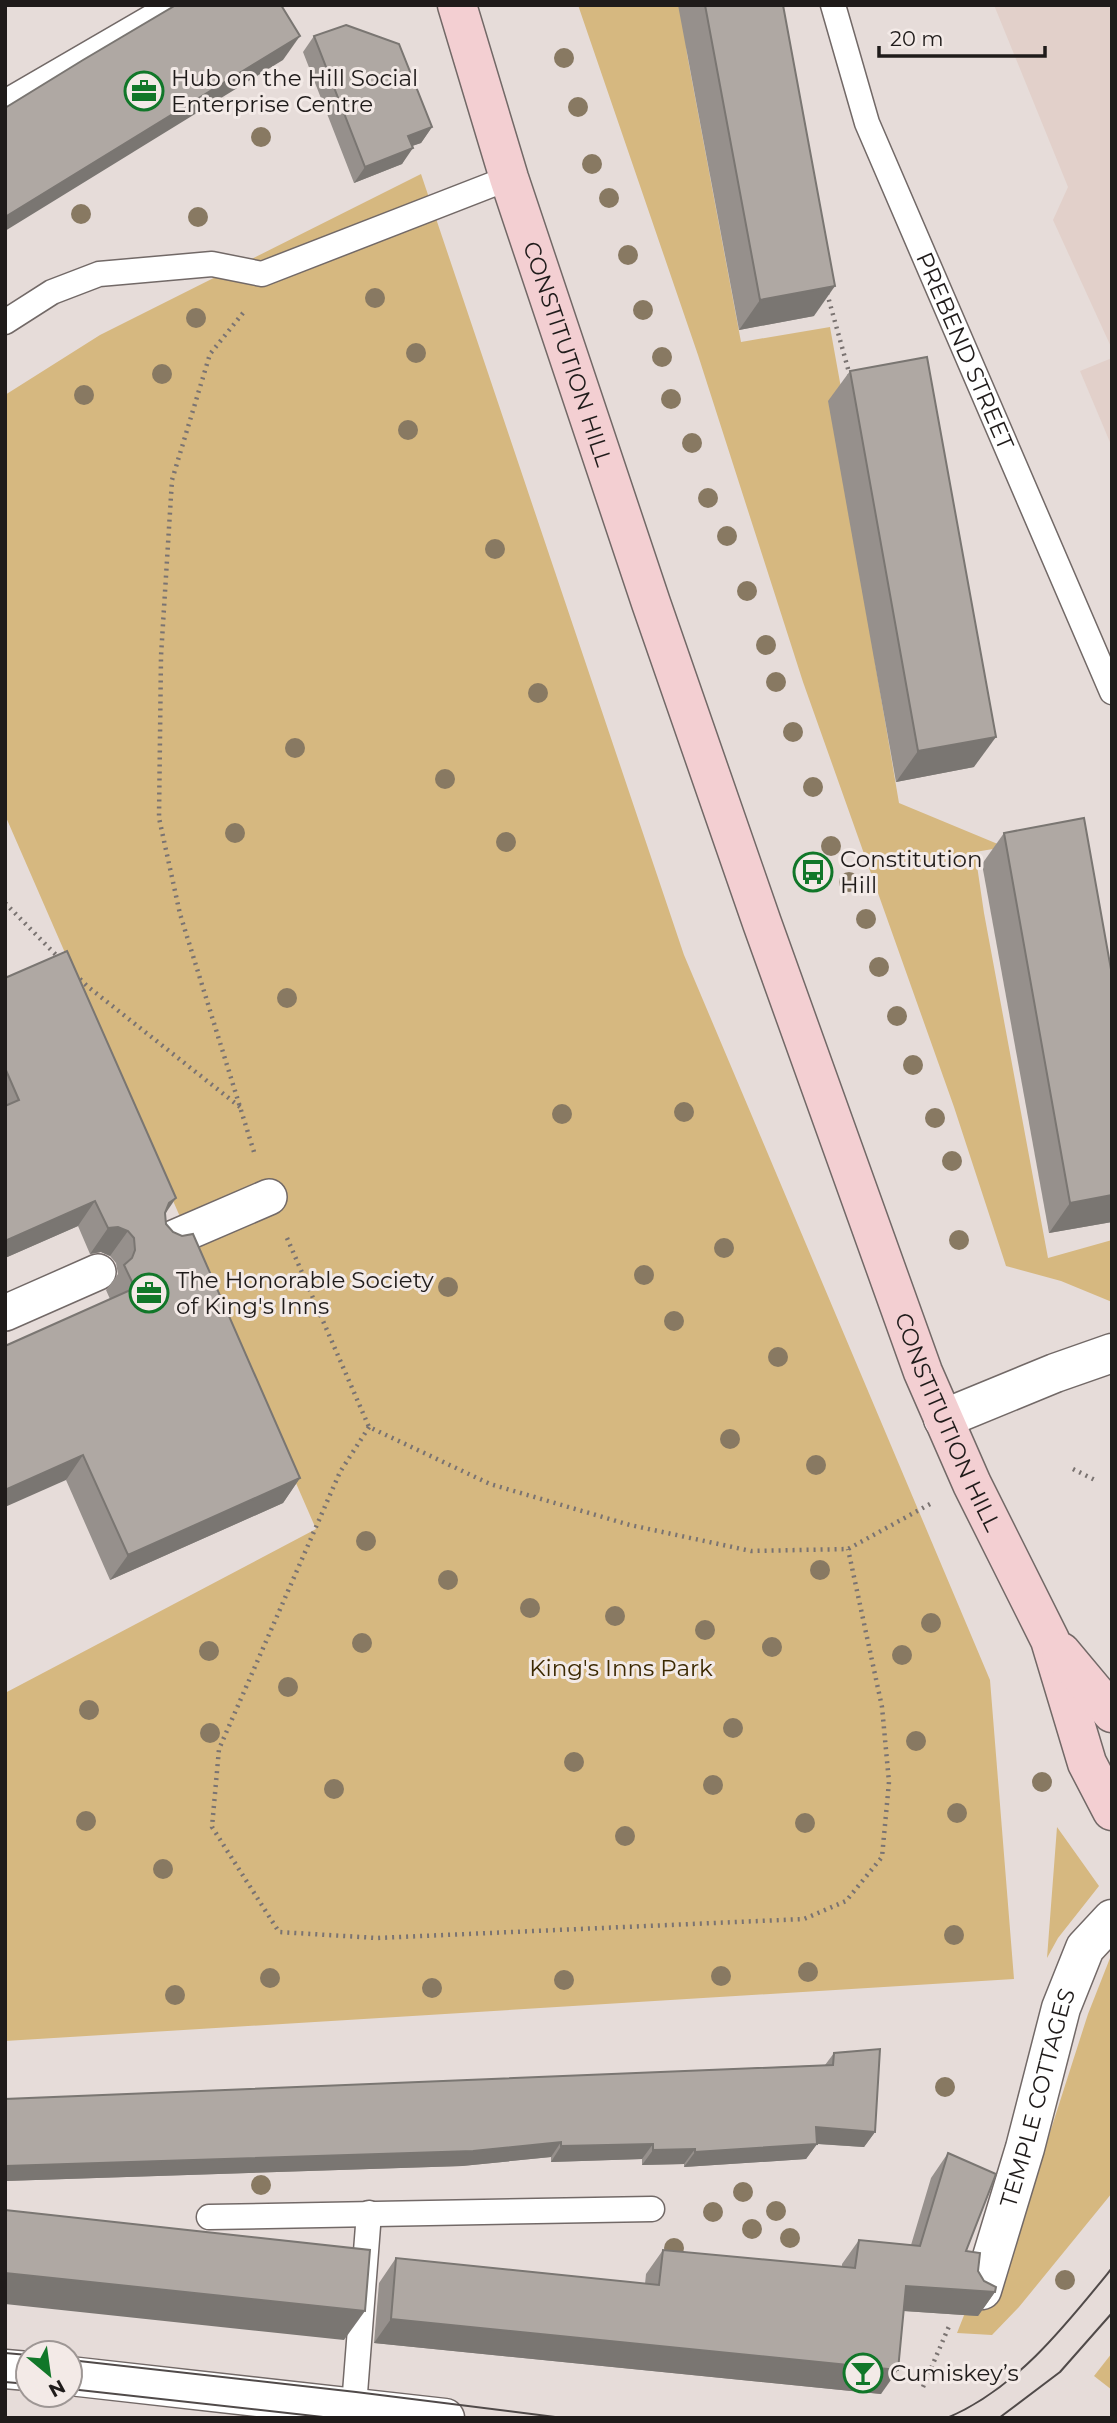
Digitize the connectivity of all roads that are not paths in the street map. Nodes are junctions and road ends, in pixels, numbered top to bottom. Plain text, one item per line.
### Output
1 (172, 5) edge
2 (457, 5) edge
3 (833, 5) edge
4 (5, 102) edge
5 (509, 178) junction
6 (5, 321) edge
7 (1112, 692) edge
8 (268, 1197) road end
9 (167, 1241) edge
10 (98, 1272) dead end
11 (5, 1313) edge
12 (1112, 1353) edge
13 (943, 1419) junction
14 (1050, 1640) junction
15 (1112, 1713) edge
16 (1112, 1811) edge
17 (1112, 1919) edge
18 (652, 2209) dead end
19 (369, 2213) junction
20 (209, 2217) dead end
21 (982, 2290) edge
22 (84, 2377) edge
23 (354, 2406) junction
24 (445, 2418) edge

1 - 4 lane
2 - 5 main road, CONSTITUTION HILL
3 - 7 lane, PREBEND STREET
5 - 6 lane
5 - 13 main road, CONSTITUTION HILL
8 - 9 street
10 - 11 street
12 - 13 street
13 - 14 main road, CONSTITUTION HILL
14 - 15 main road, CONSTITUTION HILL
14 - 16 main road, CONSTITUTION HILL
17 - 21 street, TEMPLE COTTAGES
18 - 19 lane
19 - 20 lane
19 - 23 lane
22 - 23 street
23 - 24 street

